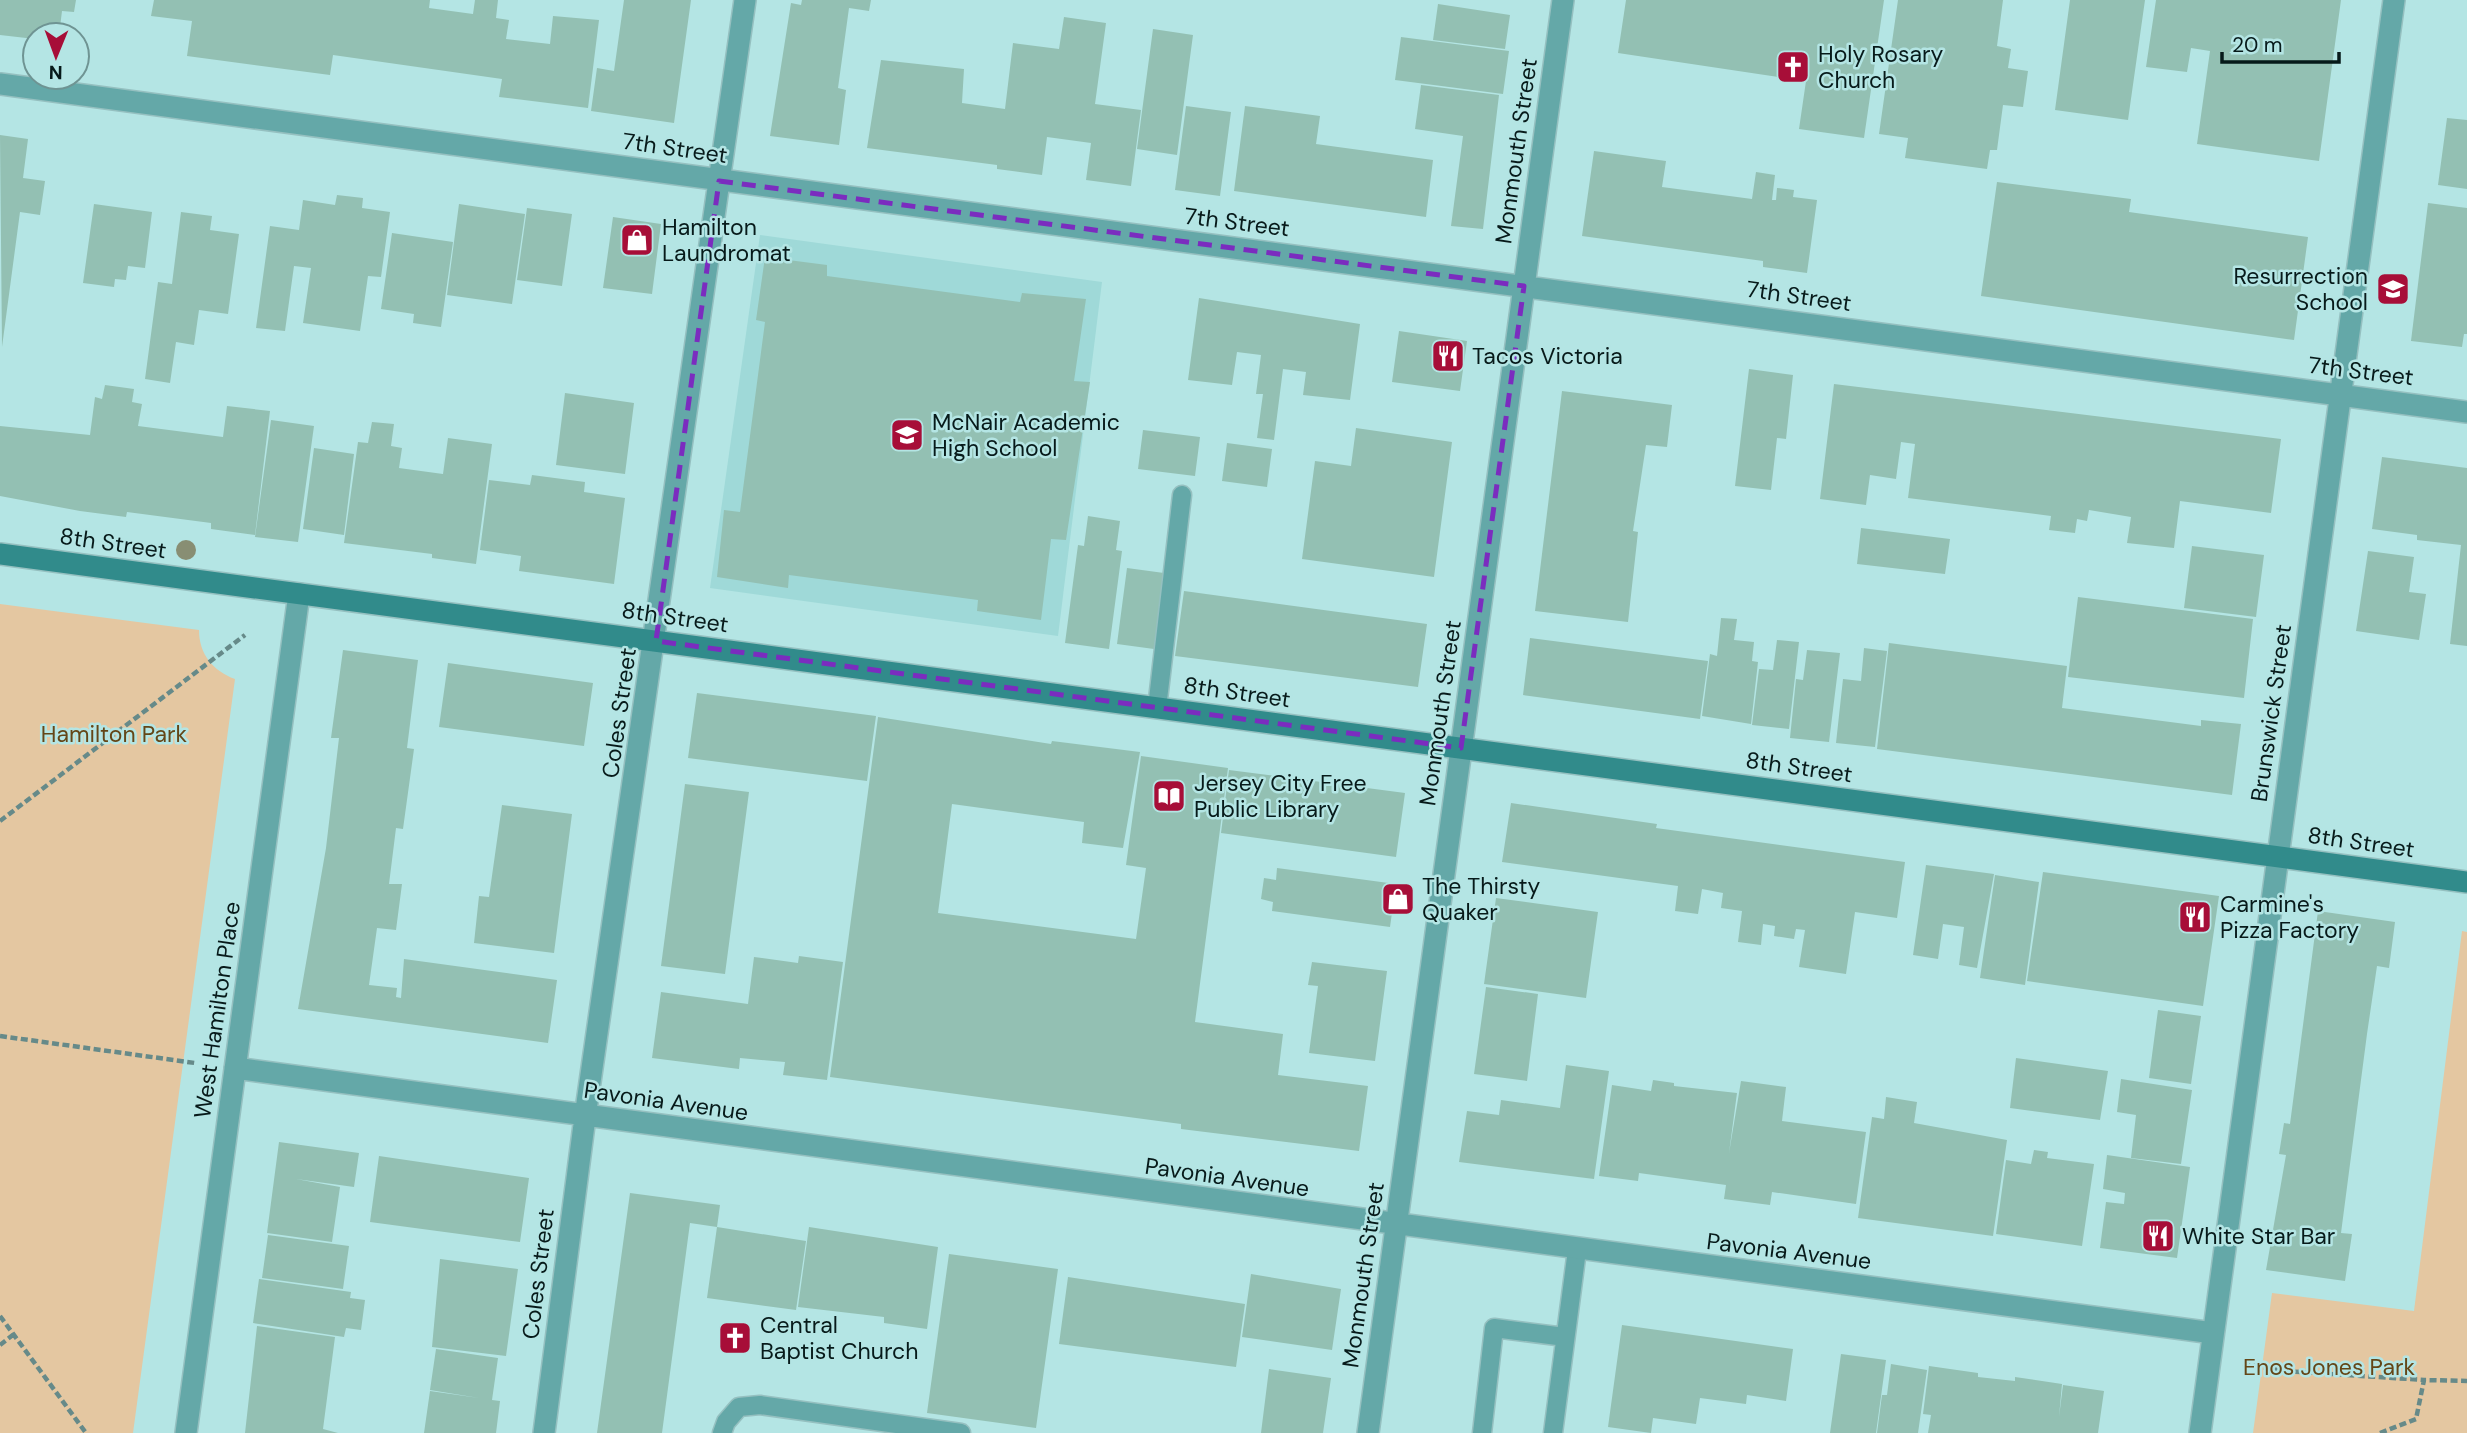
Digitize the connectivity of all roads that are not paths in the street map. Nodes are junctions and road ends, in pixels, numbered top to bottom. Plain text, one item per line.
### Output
1 (745, 0) edge
2 (1563, 0) edge
3 (2394, 0) edge
4 (0, 84) edge
5 (719, 181) junction
6 (1524, 286) junction
7 (2340, 395) junction
8 (2467, 412) edge
9 (1182, 495) dead end
10 (0, 554) edge
11 (299, 594) junction
12 (656, 641) junction
13 (1157, 708) junction
14 (1461, 748) junction
15 (2278, 857) junction
16 (2467, 883) edge
17 (235, 1068) junction
18 (585, 1116) junction
19 (1397, 1226) junction
20 (1577, 1250) junction
21 (2213, 1333) junction
22 (1565, 1337) junction
23 (186, 1433) edge
24 (544, 1433) edge
25 (722, 1433) edge
26 (961, 1433) edge
27 (1368, 1433) edge
28 (1482, 1433) edge
29 (1553, 1433) edge
30 (2200, 1433) edge

1 - 5 street, Coles Street
2 - 6 street, Monmouth Street
3 - 7 street, Brunswick Street
4 - 5 street, 7th Street
5 - 6 street, 7th Street
5 - 12 street, Coles Street
6 - 7 street, 7th Street
6 - 14 street, Monmouth Street
7 - 8 street, 7th Street
7 - 15 street, Brunswick Street
9 - 13 lane
10 - 11 street, 8th Street
11 - 12 street, 8th Street
11 - 17 street, West Hamilton Place
12 - 13 street, 8th Street
12 - 18 street, Coles Street
13 - 14 street, 8th Street
14 - 15 street, 8th Street
14 - 19 street, Monmouth Street
15 - 16 street, 8th Street
15 - 21 street, Brunswick Street
17 - 18 street, Pavonia Avenue
17 - 23 street, West Hamilton Place
18 - 19 street, Pavonia Avenue
18 - 24 street, Coles Street
19 - 20 street, Pavonia Avenue
19 - 27 street, Monmouth Street
20 - 21 street, Pavonia Avenue
20 - 22 lane
21 - 30 street, Brunswick Street
22 - 28 lane
22 - 29 lane
25 - 26 lane

